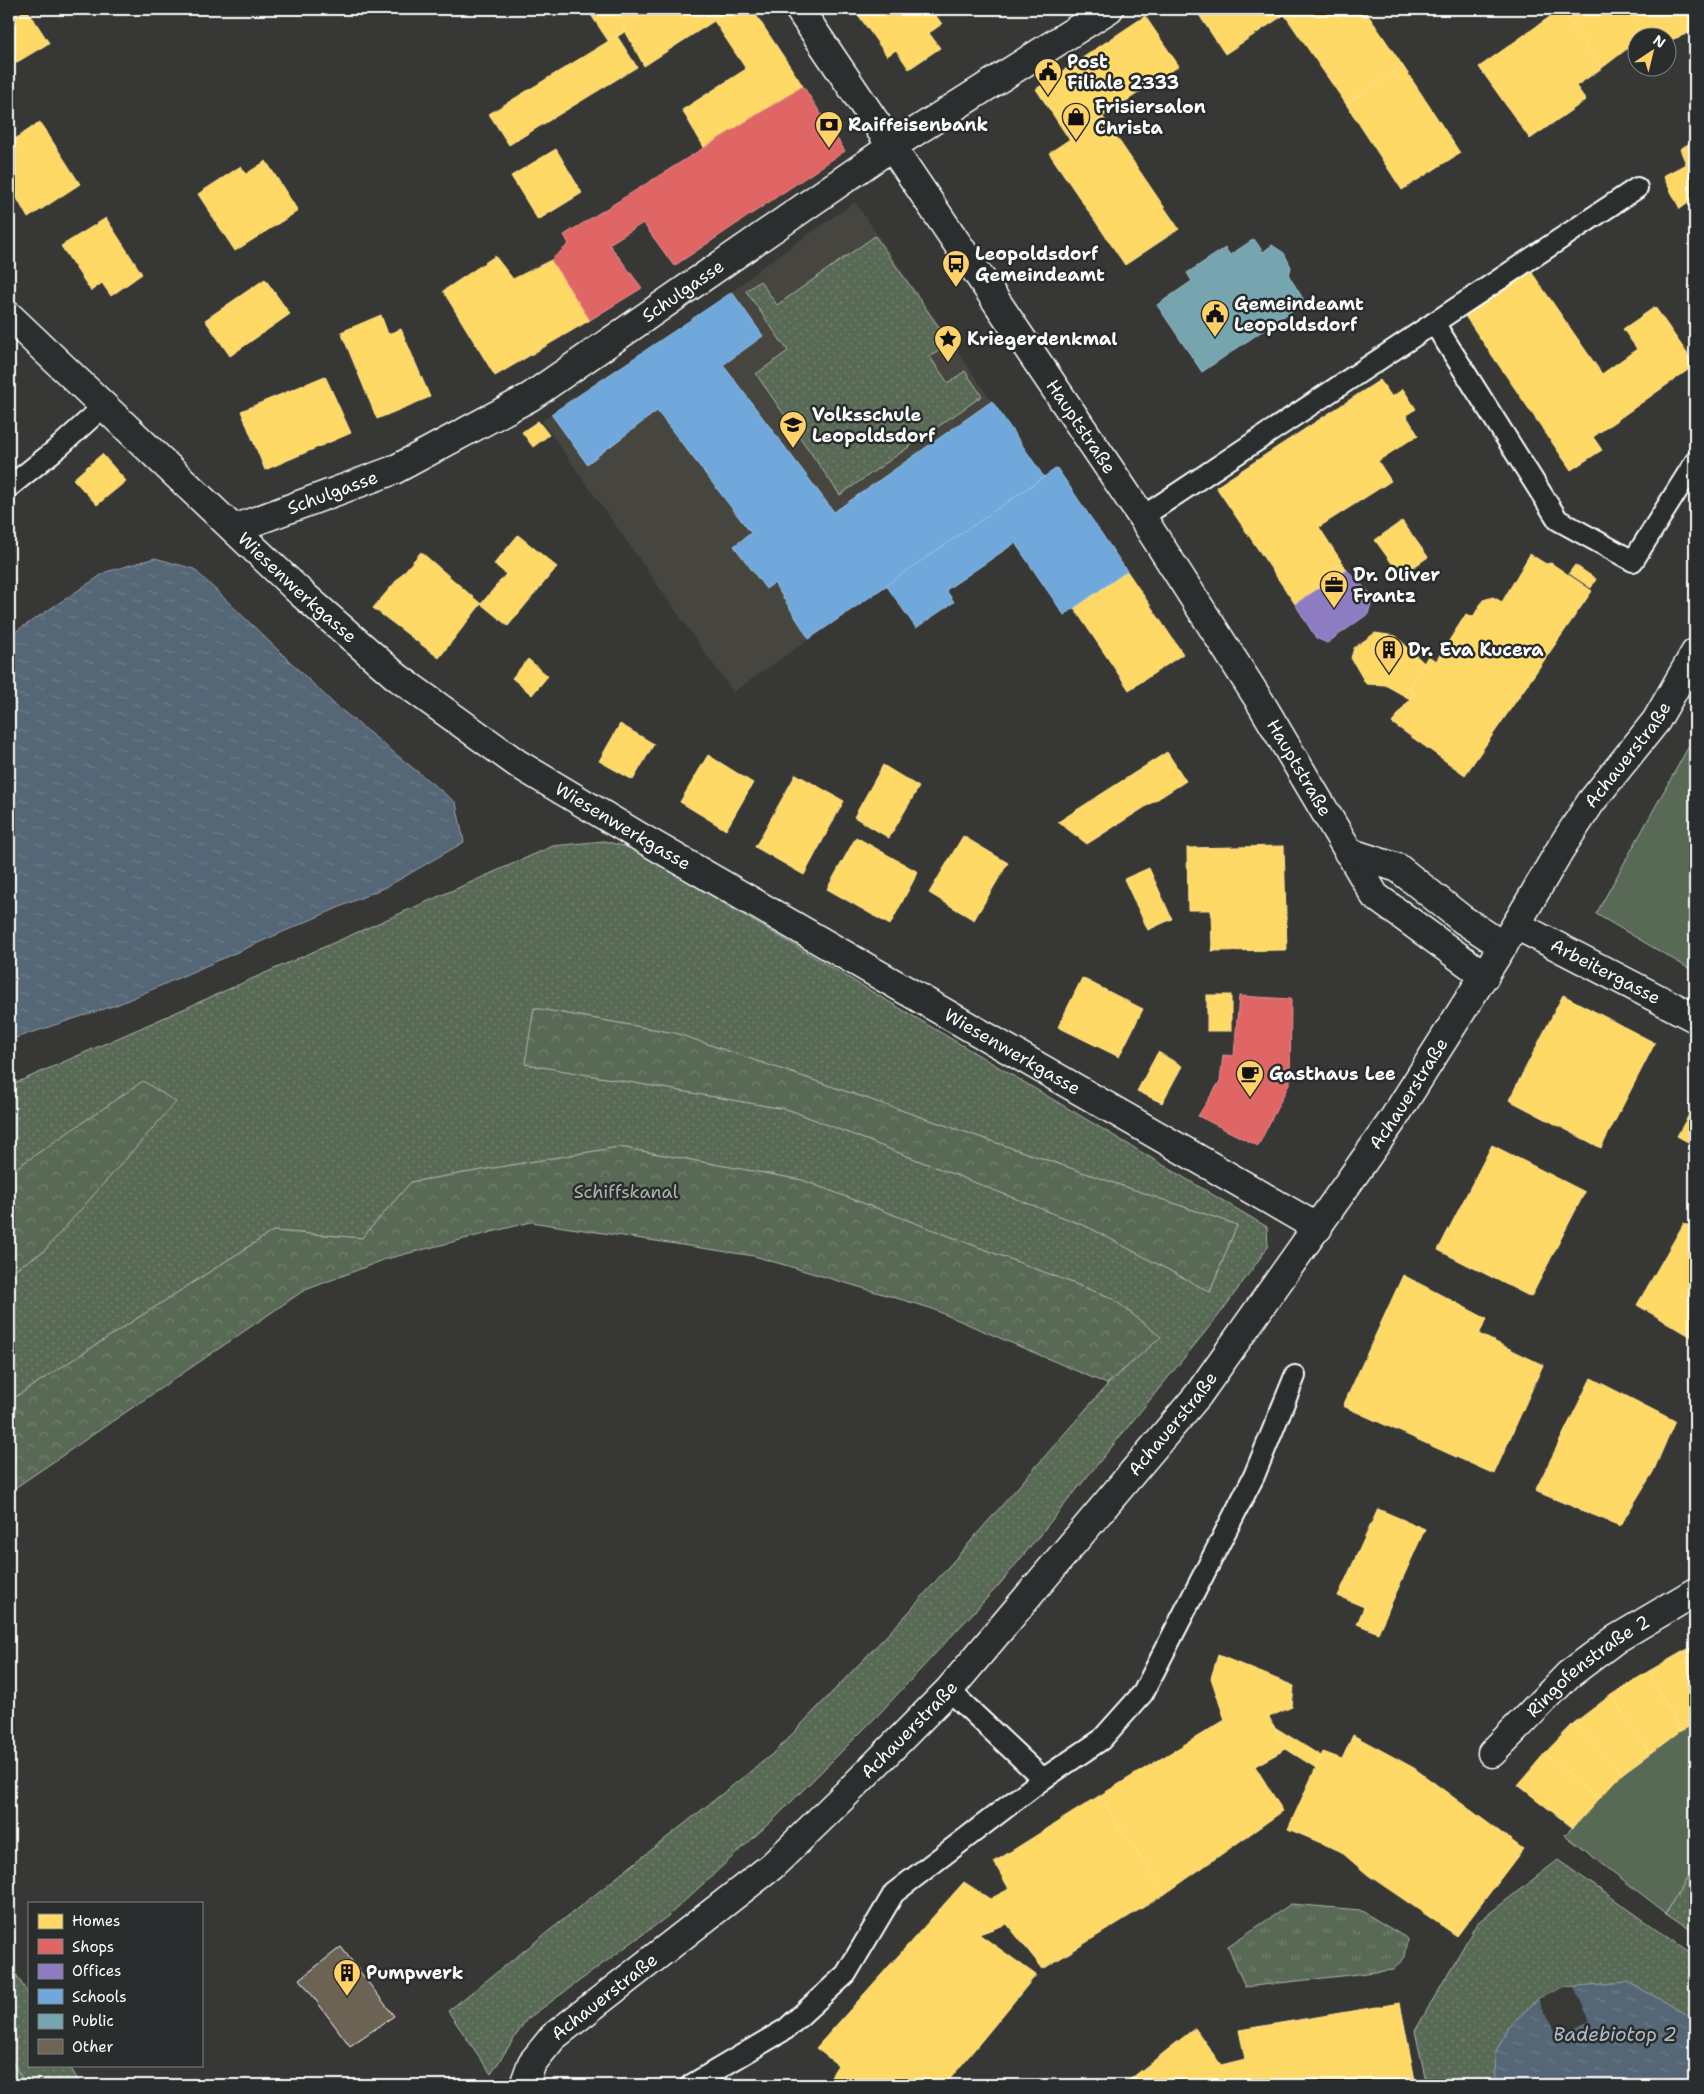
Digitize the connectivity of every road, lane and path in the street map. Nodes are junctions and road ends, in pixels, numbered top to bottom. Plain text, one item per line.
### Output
1 (799, 9) edge
2 (1108, 9) edge
3 (891, 147) junction
4 (1637, 188) dead end
5 (9, 316) edge
6 (1434, 323) junction
7 (104, 406) junction
8 (1695, 462) edge
9 (9, 487) edge
10 (1142, 516) junction
11 (234, 529) junction
12 (1695, 653) edge
13 (1348, 852) junction
14 (1510, 935) junction
15 (1485, 976) junction
16 (1695, 1018) edge
17 (1318, 1228) junction
18 (1294, 1376) dead end
19 (1695, 1592) edge
20 (949, 1690) junction
21 (1492, 1753) dead end
22 (1043, 1778) junction
23 (524, 2085) edge
24 (691, 2085) edge

1 - 3 street, Hauptstraße
2 - 3 street, Schulgasse
3 - 10 street, Hauptstraße
3 - 11 street, Schulgasse
4 - 6 lane
5 - 7 street, Wiesenwerkgasse
6 - 8 lane
6 - 10 lane
7 - 9 lane
7 - 11 street, Wiesenwerkgasse
10 - 13 street, Hauptstraße
11 - 17 street, Wiesenwerkgasse
12 - 14 street, Achauerstraße
13 - 14 street
13 - 15 street, Hauptstraße
14 - 15 street, Achauerstraße
14 - 16 street, Arbeitergasse
15 - 17 street, Achauerstraße
17 - 20 street, Achauerstraße
18 - 22 lane
19 - 21 street, Ringofenstraße 2
20 - 22 lane
20 - 23 street, Achauerstraße
22 - 24 lane

